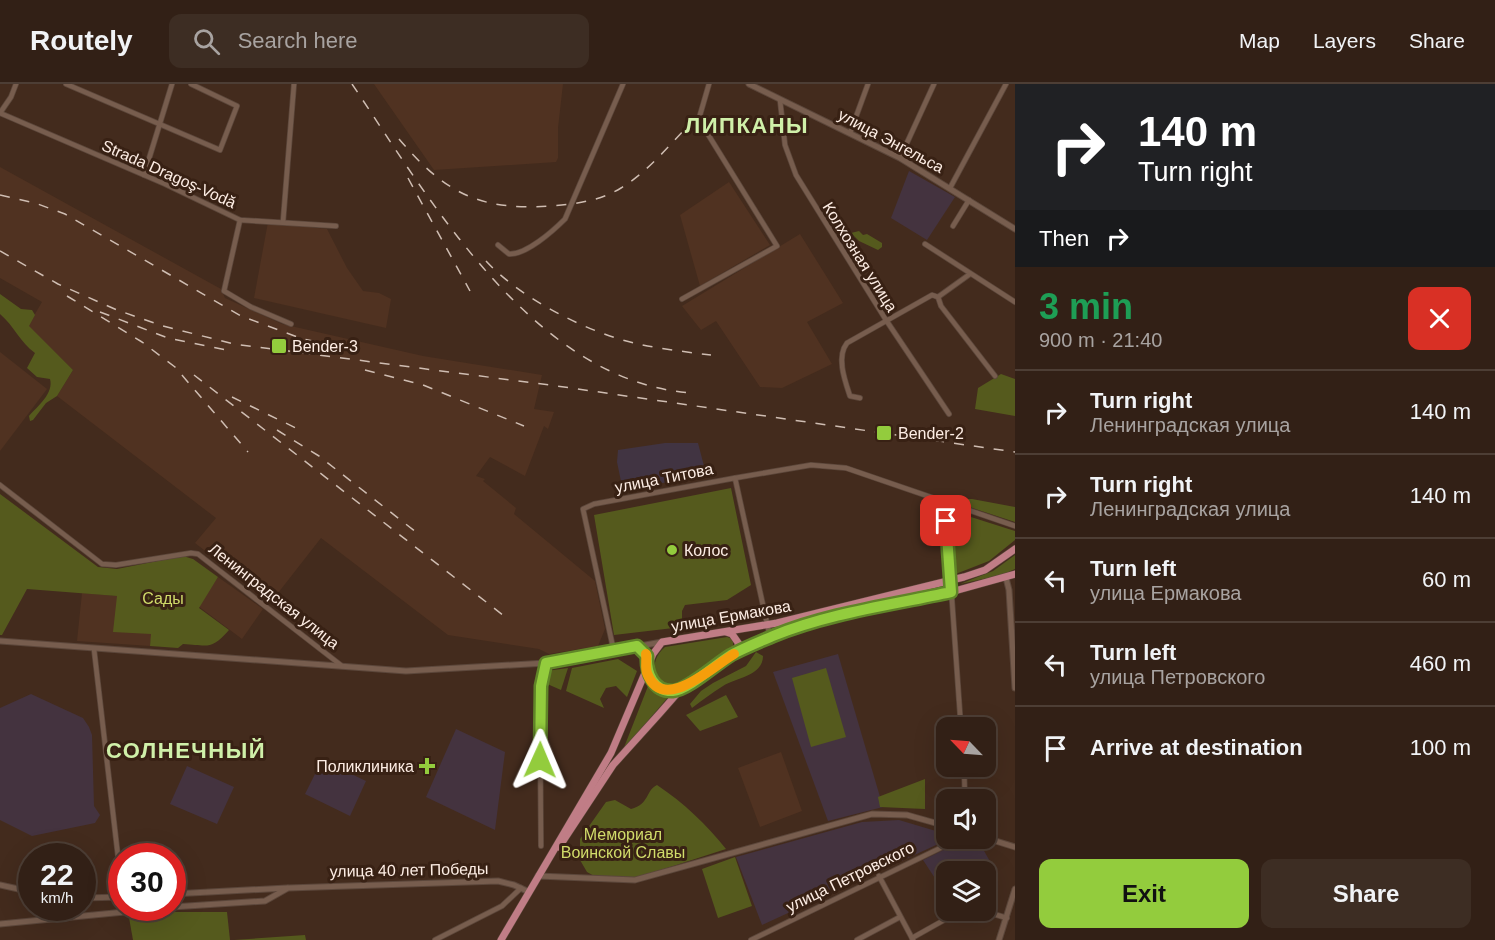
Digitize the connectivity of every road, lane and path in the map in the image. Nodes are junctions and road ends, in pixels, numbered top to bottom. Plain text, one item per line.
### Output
1 (16, 84) edge
2 (66, 84) edge
3 (172, 84) edge
4 (191, 84) edge
5 (294, 84) edge
6 (623, 84) edge
7 (709, 84) edge
8 (749, 84) edge
9 (868, 84) edge
10 (934, 84) edge
11 (1006, 84) edge
12 (780, 100) junction
13 (0, 113) edge
14 (160, 123) junction
15 (850, 133) junction
16 (900, 158) junction
17 (144, 175) junction
18 (950, 188) junction
19 (969, 200) junction
20 (240, 220) junction
21 (283, 222) junction
22 (336, 226) dead end
23 (952, 226) dead end
24 (1015, 230) edge
25 (925, 244) dead end
26 (498, 245) dead end
27 (970, 274) junction
28 (938, 297) junction
29 (682, 299) dead end
30 (1015, 302) edge
31 (886, 320) junction
32 (291, 324) dead end
33 (995, 376) dead end
34 (860, 398) dead end
35 (949, 414) dead end
36 (735, 478) junction
37 (0, 485) edge
38 (945, 501) junction
39 (1015, 526) edge
40 (1015, 549) edge
41 (1015, 575) edge
42 (1006, 578) junction
43 (950, 580) junction
44 (951, 592) junction
45 (769, 624) junction
46 (723, 632) junction
47 (770, 637) junction
48 (0, 641) edge
49 (662, 642) junction
50 (637, 646) junction
51 (94, 649) junction
52 (614, 651) junction
53 (733, 654) junction
54 (546, 663) junction
55 (342, 666) junction
56 (646, 670) junction
57 (1015, 688) edge
58 (681, 689) junction
59 (959, 717) edge
60 (936, 823) edge
61 (996, 841) edge
62 (116, 843) edge
63 (541, 846) dead end
64 (1015, 847) edge
65 (937, 849) edge
66 (543, 868) junction
67 (538, 876) junction
68 (879, 876) junction
69 (0, 885) edge
70 (288, 888) junction
71 (521, 888) junction
72 (18, 889) edge
73 (1015, 889) edge
74 (529, 892) junction
75 (186, 893) edge
76 (186, 906) edge
77 (108, 914) edge
78 (996, 915) edge
79 (900, 917) junction
80 (1006, 918) junction
81 (943, 921) edge
82 (0, 924) edge
83 (758, 939) edge
84 (912, 939) edge
85 (435, 940) edge
86 (501, 940) edge
87 (751, 940) edge
88 (857, 940) edge
89 (999, 940) edge

1 - 13 street
2 - 14 street
3 - 14 street
4 - 14 street
5 - 21 street
6 - 26 street
7 - 29 street
8 - 12 street, улица Энгельса
9 - 15 street
10 - 16 street
11 - 18 street
12 - 15 street, улица Энгельса
12 - 31 street, Колхозная улица
13 - 17 street, Strada Dragoş-Vodă
14 - 17 street
15 - 16 street, улица Энгельса
16 - 18 street, улица Энгельса
17 - 20 street, Strada Dragoş-Vodă
18 - 19 street, улица Энгельса
19 - 23 street
19 - 24 street, улица Энгельса
20 - 21 street, Strada Dragoş-Vodă
20 - 32 street
21 - 22 street, Strada Dragoş-Vodă
25 - 27 street
27 - 28 street
27 - 30 street
28 - 31 street
28 - 33 street
31 - 34 street
31 - 35 street, Колхозная улица
36 - 38 street
36 - 45 street, улица Титова
36 - 52 street, улица Титова
37 - 55 street, Ленинградская улица
38 - 39 street
38 - 43 street
40 - 43 main road, улица Ермакова
41 - 42 main road, улица Ермакова
42 - 44 main road, улица Ермакова
42 - 57 street
43 - 44 street
43 - 45 main road, улица Ермакова
44 - 47 main road, улица Ермакова
44 - 59 street
45 - 46 main road, улица Ермакова
45 - 47 street, улица Титова
46 - 49 main road, улица Ермакова
46 - 53 main road
47 - 53 main road, улица Ермакова
48 - 51 street, Ленинградская улица
49 - 50 street, Ленинградская улица
49 - 56 main road, улица Ермакова
50 - 52 street, Ленинградская улица
50 - 56 street
51 - 55 street, Ленинградская улица
51 - 62 street
52 - 54 street, Ленинградская улица
53 - 58 main road, улица Ермакова
54 - 55 street, Ленинградская улица
54 - 63 street
56 - 58 main road
56 - 66 main road, улица Ермакова
58 - 66 main road, улица Ермакова
60 - 67 street
61 - 64 street
65 - 68 street, улица Петровского
66 - 67 main road, улица Ермакова
67 - 74 main road, улица Ермакова
68 - 79 street
68 - 83 street, улица Петровского
69 - 72 street
70 - 71 street, улица 40 лет Победы
70 - 75 street, улица 40 лет Победы
70 - 76 street, улица 40 лет Победы
71 - 74 street, улица 40 лет Победы
71 - 85 street
73 - 80 street
74 - 86 main road, улица Ермакова
77 - 82 street
78 - 80 street
79 - 84 street
79 - 88 street
80 - 89 street
81 - 84 street
83 - 87 street, улица Петровского

